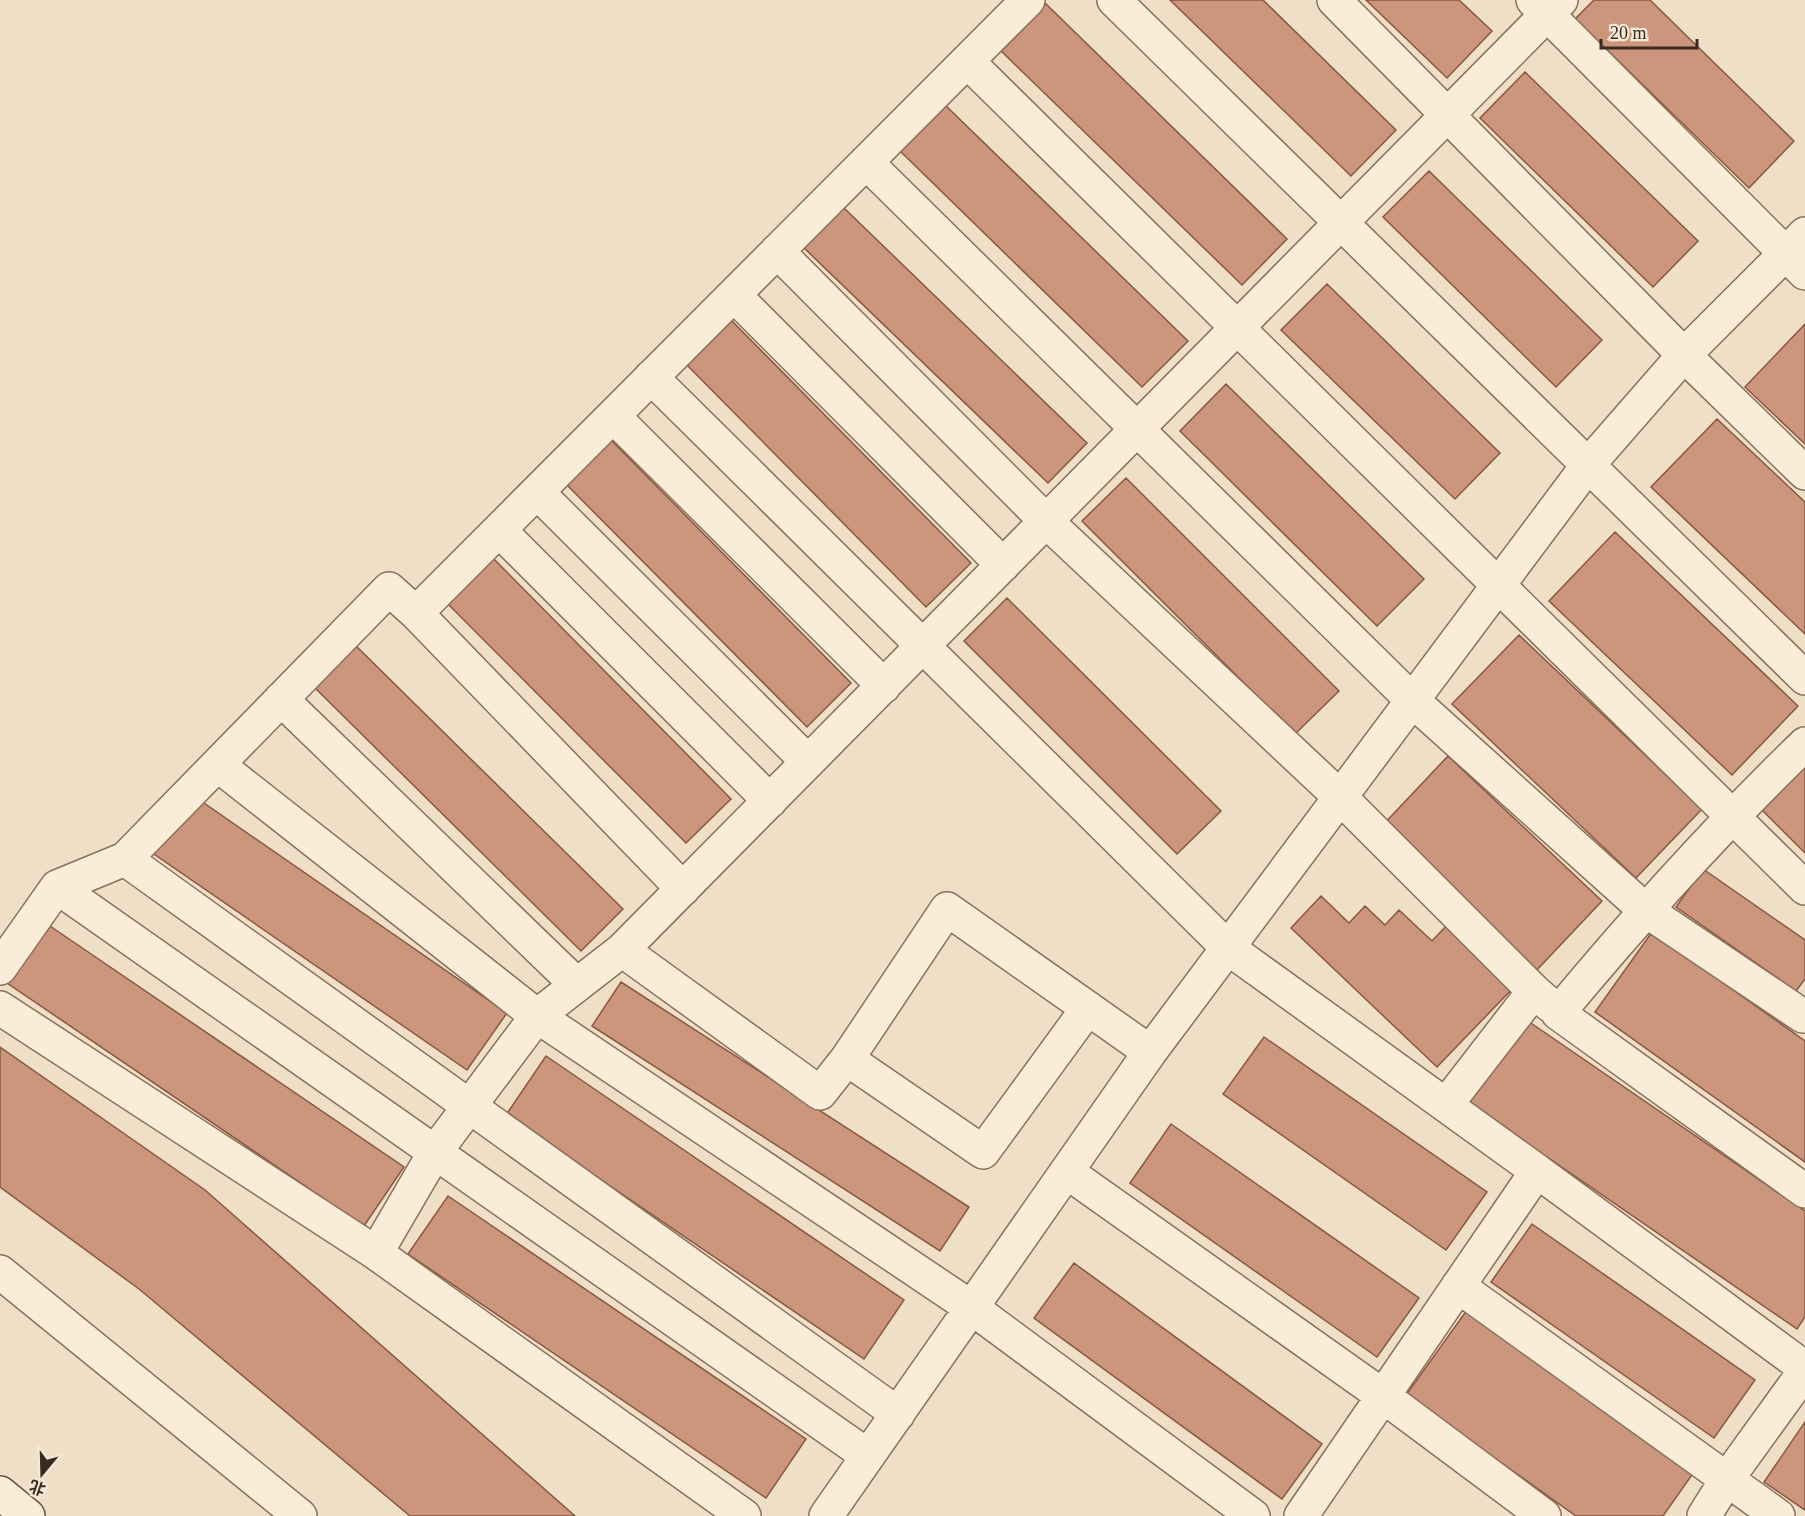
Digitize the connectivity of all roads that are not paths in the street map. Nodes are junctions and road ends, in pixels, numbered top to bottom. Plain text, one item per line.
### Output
1 (1028, 0) edge
2 (1114, 0) edge
3 (1334, 0) edge
4 (1547, 4) edge
5 (967, 60) junction
6 (1448, 115) junction
7 (866, 162) junction
8 (1342, 222) junction
9 (777, 251) junction
10 (1798, 253) edge
11 (734, 295) junction
12 (1237, 328) junction
13 (1684, 355) junction
14 (651, 377) junction
15 (613, 416) junction
16 (1138, 429) junction
17 (1588, 465) junction
18 (1805, 473) edge
19 (537, 492) junction
20 (1046, 521) junction
21 (499, 530) junction
22 (1003, 565) junction
23 (1499, 585) junction
24 (416, 613) junction
25 (924, 645) junction
26 (1805, 678) edge
27 (884, 686) junction
28 (281, 699) junction
29 (1413, 701) junction
30 (1805, 744) edge
31 (808, 762) junction
32 (218, 765) junction
33 (1340, 797) junction
34 (770, 801) junction
35 (1731, 815) junction
36 (125, 859) junction
37 (57, 887) junction
38 (1805, 888) edge
39 (683, 889) junction
40 (1644, 909) junction
41 (1228, 948) junction
42 (622, 950) junction
43 (0, 968) edge
44 (577, 985) junction
45 (1534, 991) junction
46 (0, 1008) edge
47 (1088, 1008) junction
48 (1558, 1013) junction
49 (1805, 1014) edge
50 (537, 1016) junction
51 (1150, 1052) junction
52 (847, 1059) junction
53 (469, 1106) junction
54 (1446, 1106) junction
55 (435, 1152) junction
56 (1537, 1171) junction
57 (1067, 1172) junction
58 (1805, 1191) edge
59 (376, 1253) junction
60 (0, 1272) edge
61 (1458, 1286) junction
62 (972, 1308) junction
63 (1805, 1370) edge
64 (1383, 1396) junction
65 (898, 1414) junction
66 (868, 1456) junction
67 (1727, 1479) junction
68 (0, 1493) edge
69 (28, 1516) edge
70 (300, 1516) edge
71 (744, 1516) edge
72 (826, 1516) edge
73 (1253, 1516) edge
74 (1301, 1516) edge
75 (1544, 1516) edge
76 (1704, 1516) edge
77 (1778, 1516) edge

1 - 5 street
2 - 8 street
3 - 6 street
4 - 6 street
4 - 10 street
5 - 7 street
5 - 12 street
6 - 8 street
6 - 13 street
7 - 9 street
7 - 16 street
8 - 12 street
8 - 17 street
9 - 11 street
9 - 20 street
10 - 13 street
11 - 14 street
11 - 22 street
12 - 16 street
12 - 23 street
13 - 17 street
13 - 18 street
14 - 15 street
14 - 25 street
15 - 19 street
15 - 27 street
16 - 20 street
16 - 29 street
17 - 23 street
17 - 26 street
19 - 21 street
19 - 31 street
20 - 22 street
20 - 33 street
21 - 24 street
21 - 34 street
22 - 25 street
23 - 29 street
23 - 35 street
24 - 28 street
24 - 39 street
25 - 27 street
25 - 41 street
27 - 31 street
28 - 32 street
28 - 44 street
29 - 33 street
29 - 40 street
30 - 35 street
31 - 34 street
32 - 36 street
32 - 50 street
33 - 41 street
33 - 45 street
34 - 39 street
35 - 38 street
35 - 40 street
36 - 37 street
36 - 53 street
37 - 43 street
37 - 55 street
39 - 42 street
40 - 48 street
40 - 49 street
41 - 51 street
41 - 54 street
42 - 44 street
42 - 52 street
44 - 50 street
45 - 48 street
45 - 54 street
46 - 59 street
47 - 51 street
47 - 52 street
47 - 52 street
48 - 58 street
50 - 53 street
50 - 62 street
51 - 57 street
53 - 55 street
53 - 65 street
54 - 56 street
55 - 59 street
55 - 66 street
56 - 61 street
56 - 63 street
57 - 62 street
57 - 64 street
59 - 71 street
60 - 70 street
61 - 64 street
61 - 67 street
62 - 65 street
62 - 73 street
63 - 67 street
64 - 74 street
64 - 75 street
65 - 66 street
66 - 72 street
67 - 76 street
67 - 77 street
68 - 69 street

